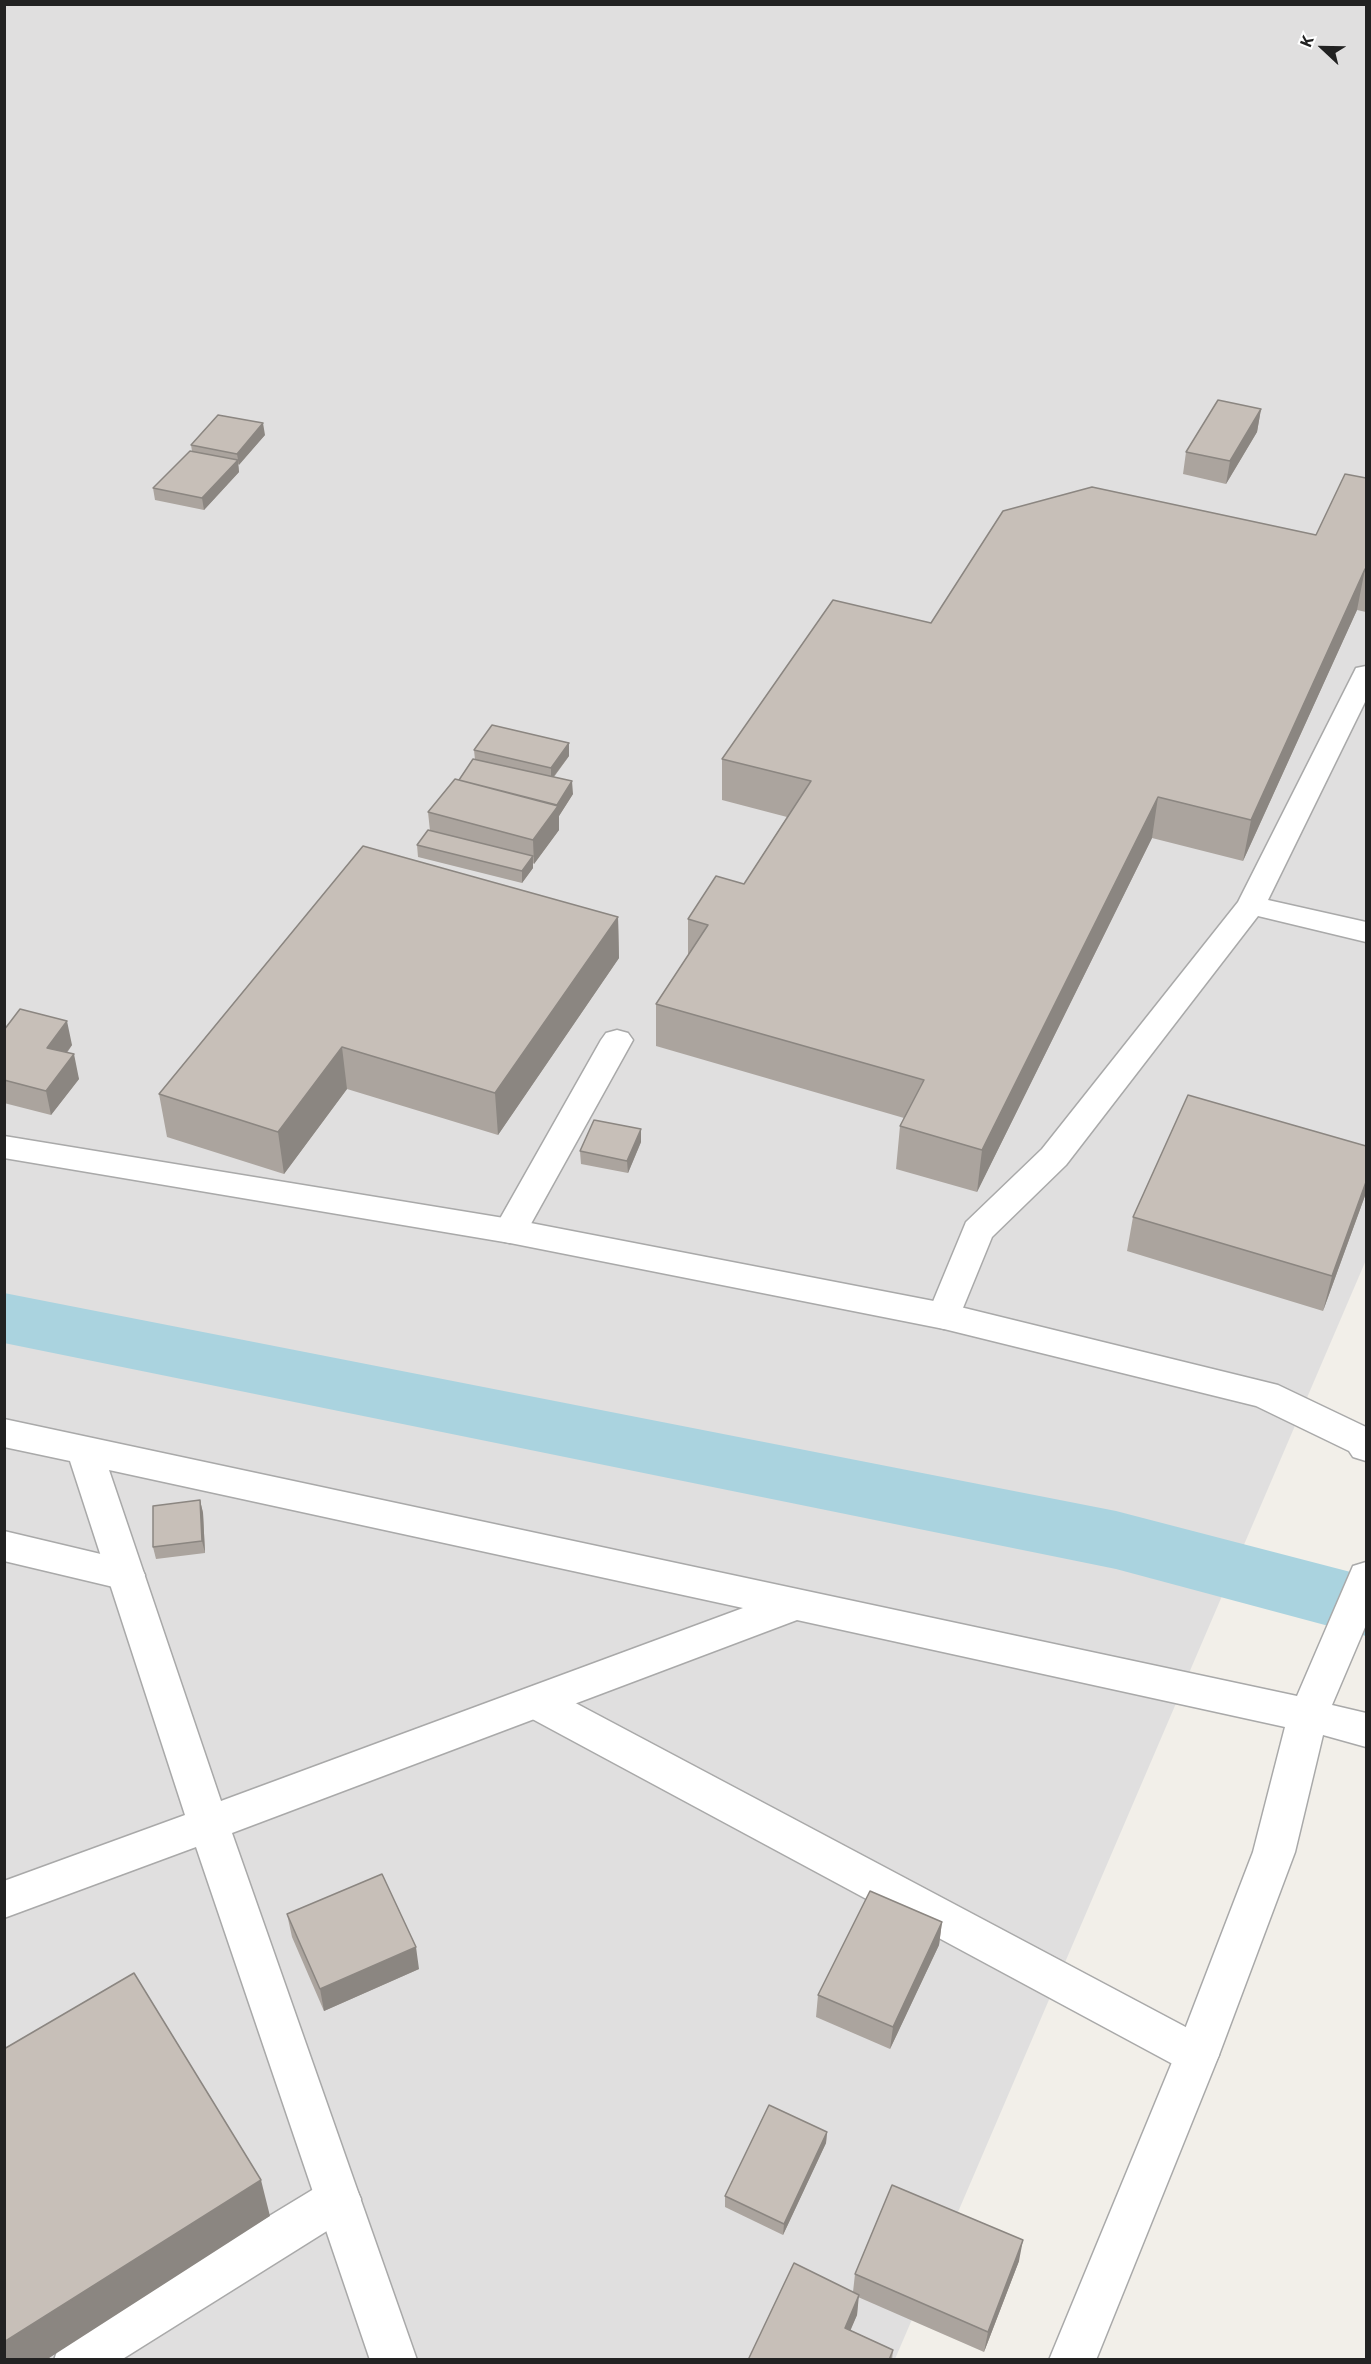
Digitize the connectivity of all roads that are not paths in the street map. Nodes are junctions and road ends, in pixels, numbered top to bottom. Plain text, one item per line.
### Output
1 (1366, 674) edge
2 (1251, 905) junction
3 (1366, 932) edge
4 (617, 1040) dead end
5 (4, 1147) edge
6 (510, 1231) junction
7 (944, 1316) junction
8 (4, 1433) edge
9 (1366, 1448) edge
10 (85, 1451) junction
11 (4, 1546) edge
12 (126, 1575) junction
13 (1366, 1577) edge
14 (795, 1605) junction
15 (537, 1702) junction
16 (1308, 1715) junction
17 (1366, 1730) edge
18 (209, 1826) junction
19 (4, 1900) edge
20 (1197, 2055) junction
21 (338, 2199) junction
22 (77, 2360) edge
23 (394, 2360) edge
24 (1072, 2360) edge

1 - 2 street
2 - 3 street
2 - 7 street
4 - 6 street
5 - 6 street
6 - 7 street
7 - 9 street
8 - 10 street
10 - 12 street
10 - 14 street
11 - 12 street
12 - 18 street
13 - 16 street
14 - 15 street
14 - 16 street
15 - 18 street
15 - 20 street
16 - 17 street
16 - 20 street
18 - 19 street
18 - 21 street
20 - 24 street
21 - 22 street
21 - 23 street

